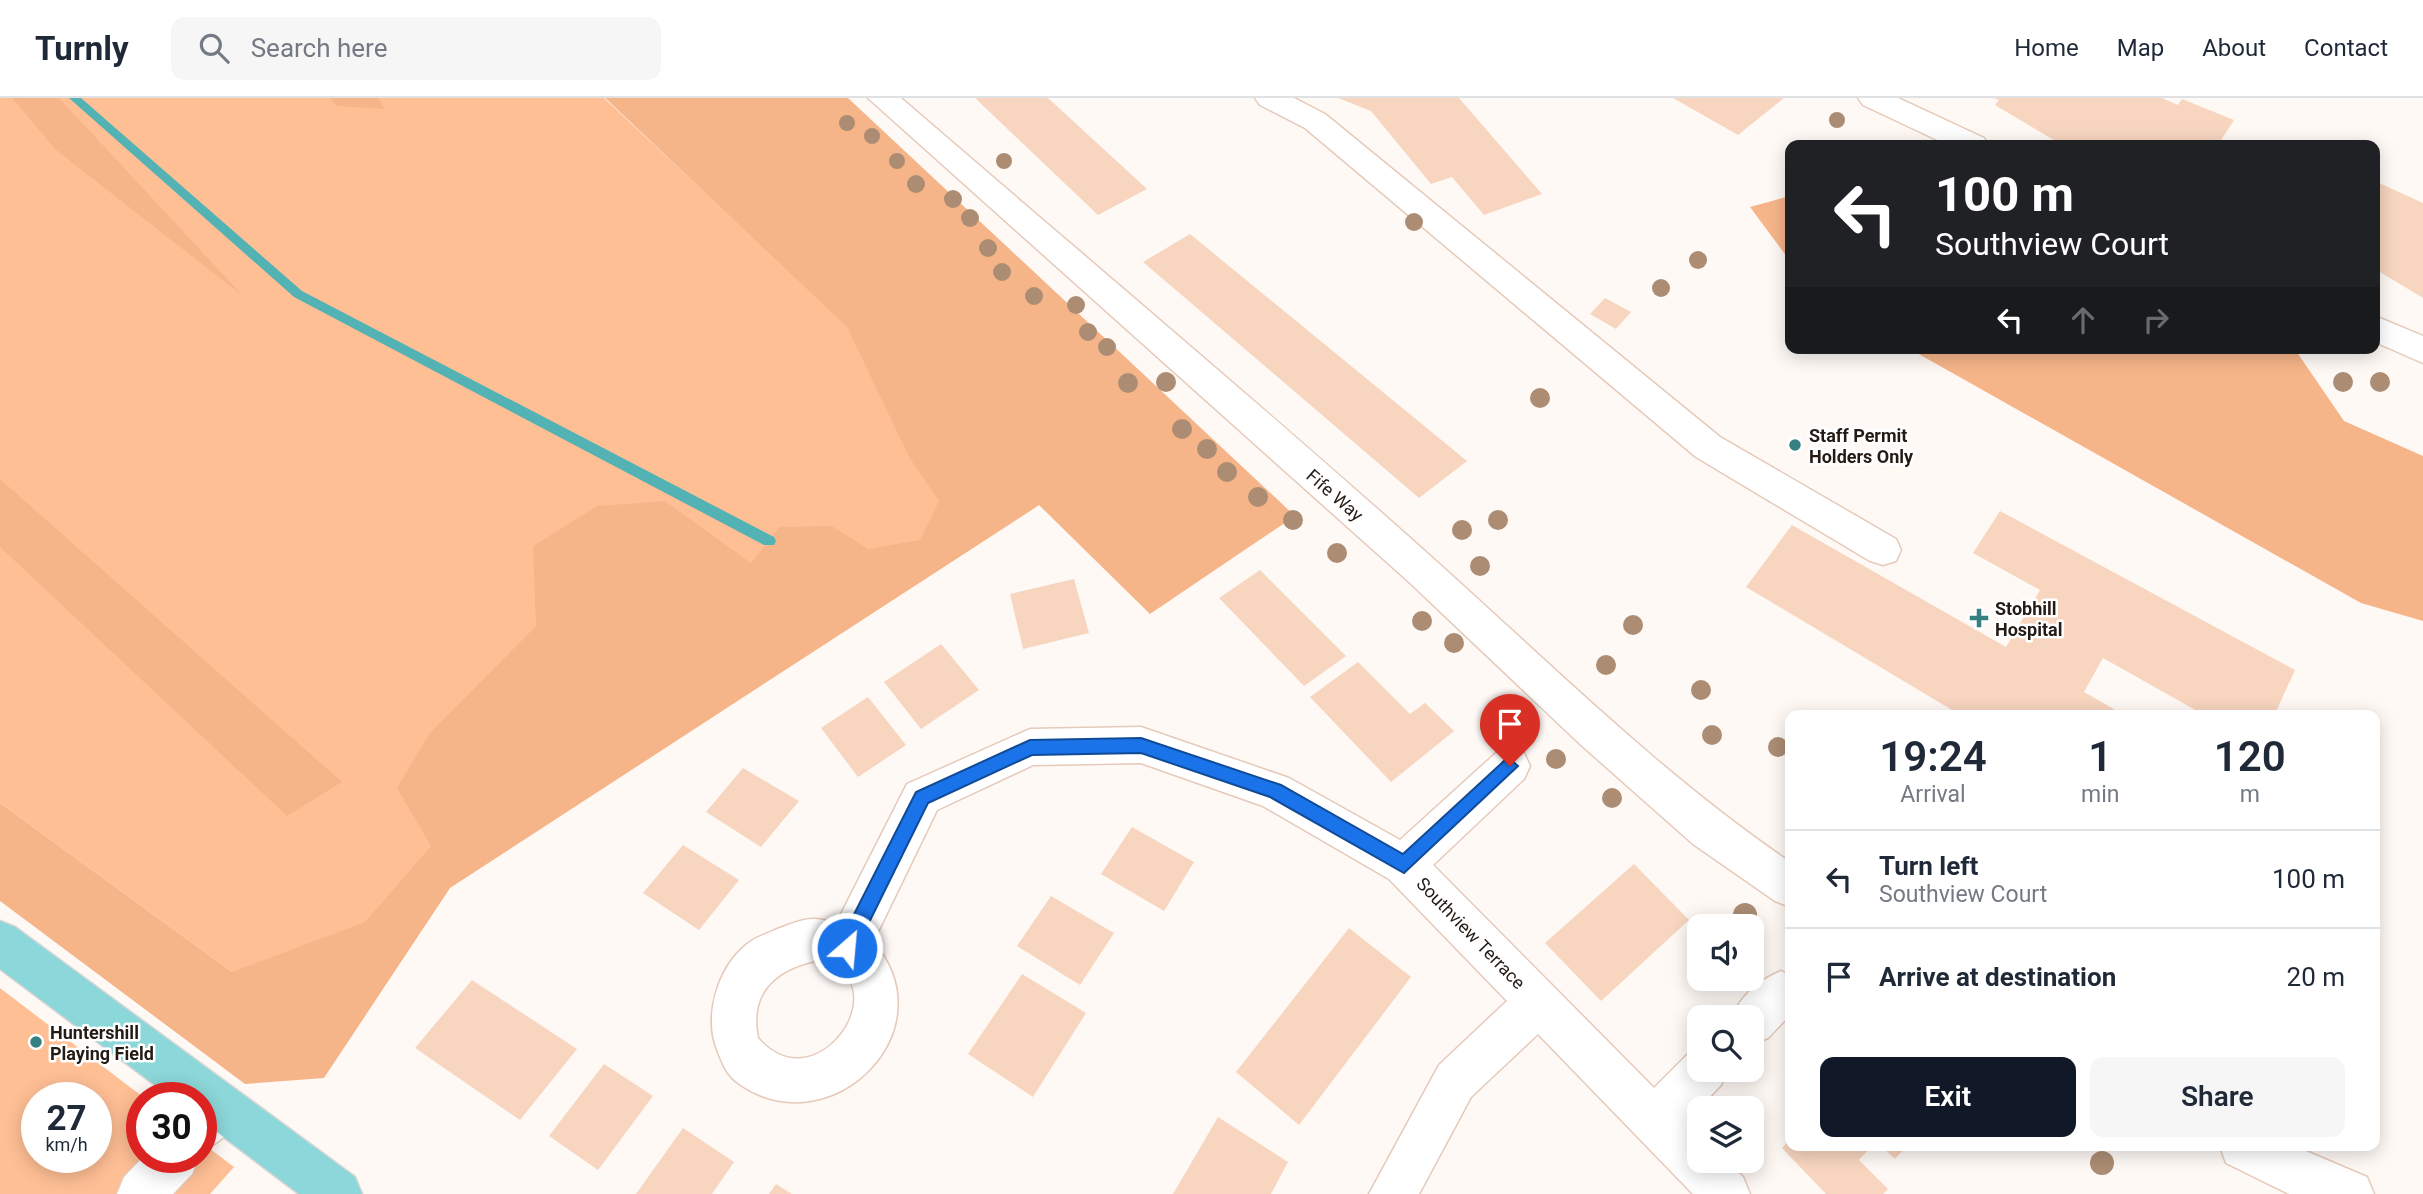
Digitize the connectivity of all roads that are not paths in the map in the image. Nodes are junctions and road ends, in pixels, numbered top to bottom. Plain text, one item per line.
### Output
1 (883, 98) edge
2 (1270, 98) edge
3 (1872, 98) edge
4 (1962, 140) edge
5 (2380, 330) edge
6 (2423, 349) edge
7 (1883, 550) dead end
8 (1510, 766) dead end
9 (1404, 864) junction
10 (1785, 883) edge
11 (0, 943) edge
12 (847, 948) dead end
13 (1539, 1002) junction
14 (168, 1082) edge
15 (1692, 1082) edge
16 (1656, 1119) junction
17 (217, 1122) edge
18 (2253, 1151) edge
19 (160, 1173) edge
20 (141, 1194) edge
21 (338, 1194) edge
22 (1393, 1194) edge
23 (1726, 1194) edge
24 (2350, 1194) edge

1 - 10 street, Fife Way
2 - 7 street
3 - 4 street
5 - 6 street
8 - 9 street
9 - 12 street, Southview Terrace
9 - 13 street, Southview Terrace
11 - 14 main road
13 - 16 street, Southview Terrace
13 - 22 street
15 - 16 street
16 - 23 street, Southview Terrace
17 - 21 main road
18 - 24 street
19 - 20 street

